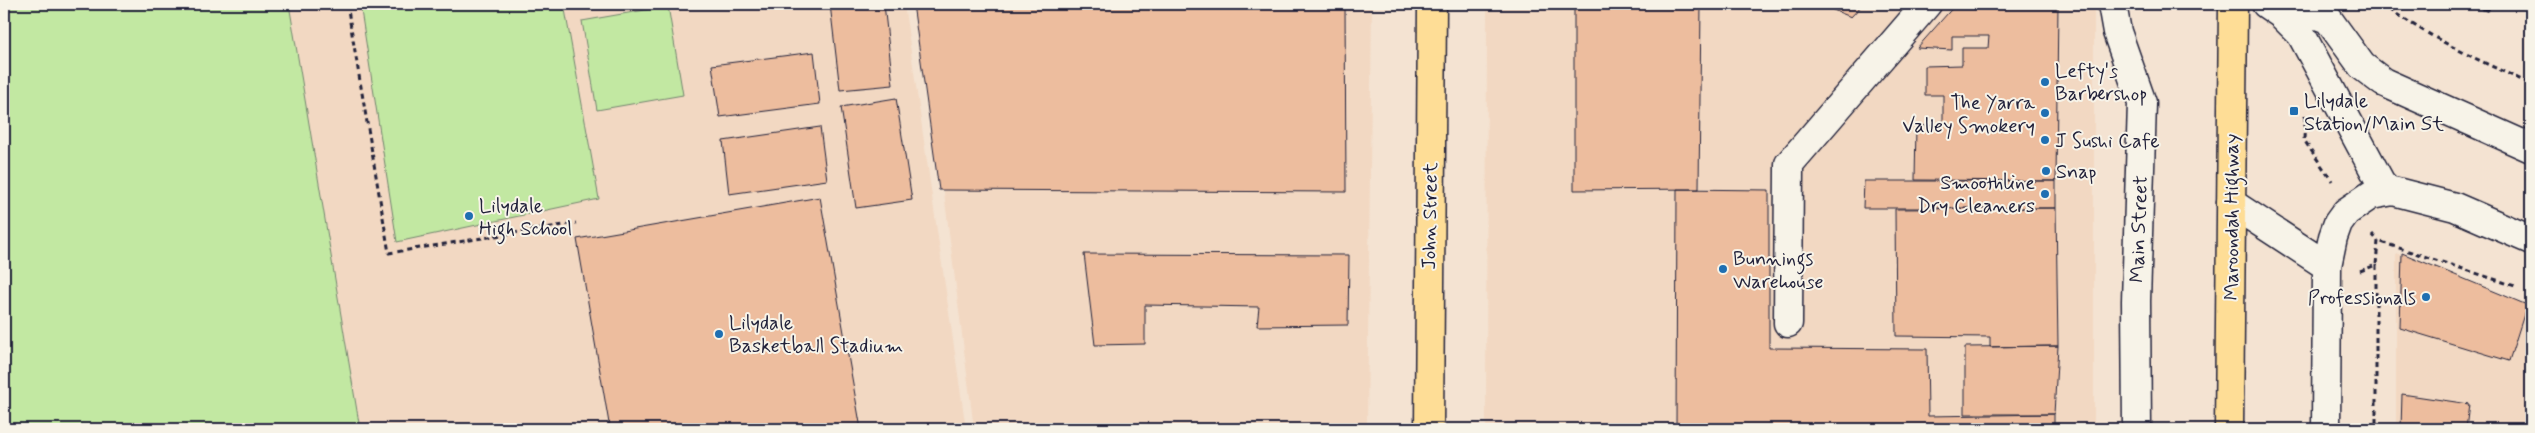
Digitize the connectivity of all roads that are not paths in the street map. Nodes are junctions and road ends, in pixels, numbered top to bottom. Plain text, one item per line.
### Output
1 (1432, 4) edge
2 (1927, 4) edge
3 (2112, 4) edge
4 (2233, 4) edge
5 (2266, 4) edge
6 (2287, 4) edge
7 (2531, 148) edge
8 (2389, 191) junction
9 (2231, 203) junction
10 (2531, 240) edge
11 (2327, 274) junction
12 (1788, 323) dead end
13 (1429, 429) edge
14 (2137, 429) edge
15 (2229, 429) edge
16 (2326, 429) edge

1 - 13 main road, John Street
2 - 12 street
3 - 14 street, Main Street
4 - 9 main road, Maroondah Highway
5 - 8 street
6 - 7 street
8 - 10 street
8 - 11 street
9 - 11 street
9 - 15 main road, Maroondah Highway
11 - 16 street

